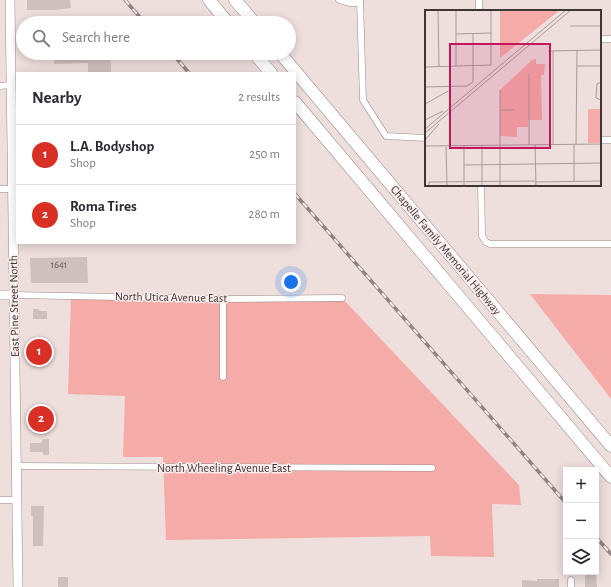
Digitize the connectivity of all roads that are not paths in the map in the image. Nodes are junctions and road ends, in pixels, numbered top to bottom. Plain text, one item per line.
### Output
1 (10, 0) edge
2 (206, 0) edge
3 (209, 0) edge
4 (235, 0) edge
5 (245, 0) edge
6 (339, 0) edge
7 (360, 2) edge
8 (222, 16) edge
9 (223, 16) edge
10 (249, 16) edge
11 (256, 16) edge
12 (260, 60) edge
13 (286, 60) edge
14 (270, 72) edge
15 (11, 85) junction
16 (0, 86) edge
17 (296, 103) edge
18 (425, 138) edge
19 (481, 186) edge
20 (0, 189) edge
21 (12, 189) junction
22 (611, 244) edge
23 (0, 295) edge
24 (14, 295) junction
25 (342, 298) dead end
26 (223, 299) junction
27 (223, 377) dead end
28 (611, 446) edge
29 (16, 466) junction
30 (432, 468) dead end
31 (611, 477) edge
32 (0, 500) edge
33 (16, 500) junction
34 (571, 580) dead end
35 (18, 587) edge
36 (571, 587) edge

1 - 15 main road, East Pine Street North
2 - 8 highway
3 - 9 highway
4 - 10 highway
5 - 11 highway
6 - 7 street
7 - 18 street
12 - 14 highway
13 - 28 highway, Chapelle Family Memorial Highway
15 - 16 street
15 - 21 main road, East Pine Street North
17 - 31 highway, Chapelle Family Memorial Highway
19 - 22 street
20 - 21 street
21 - 24 main road, East Pine Street North
23 - 24 main road, North Utica Avenue East
24 - 26 street, North Utica Avenue East
24 - 29 main road, East Pine Street North
25 - 26 street, North Utica Avenue East
26 - 27 street
29 - 30 street, North Wheeling Avenue East
29 - 33 main road, East Pine Street North
32 - 33 street
33 - 35 main road, East Pine Street North
34 - 36 street

